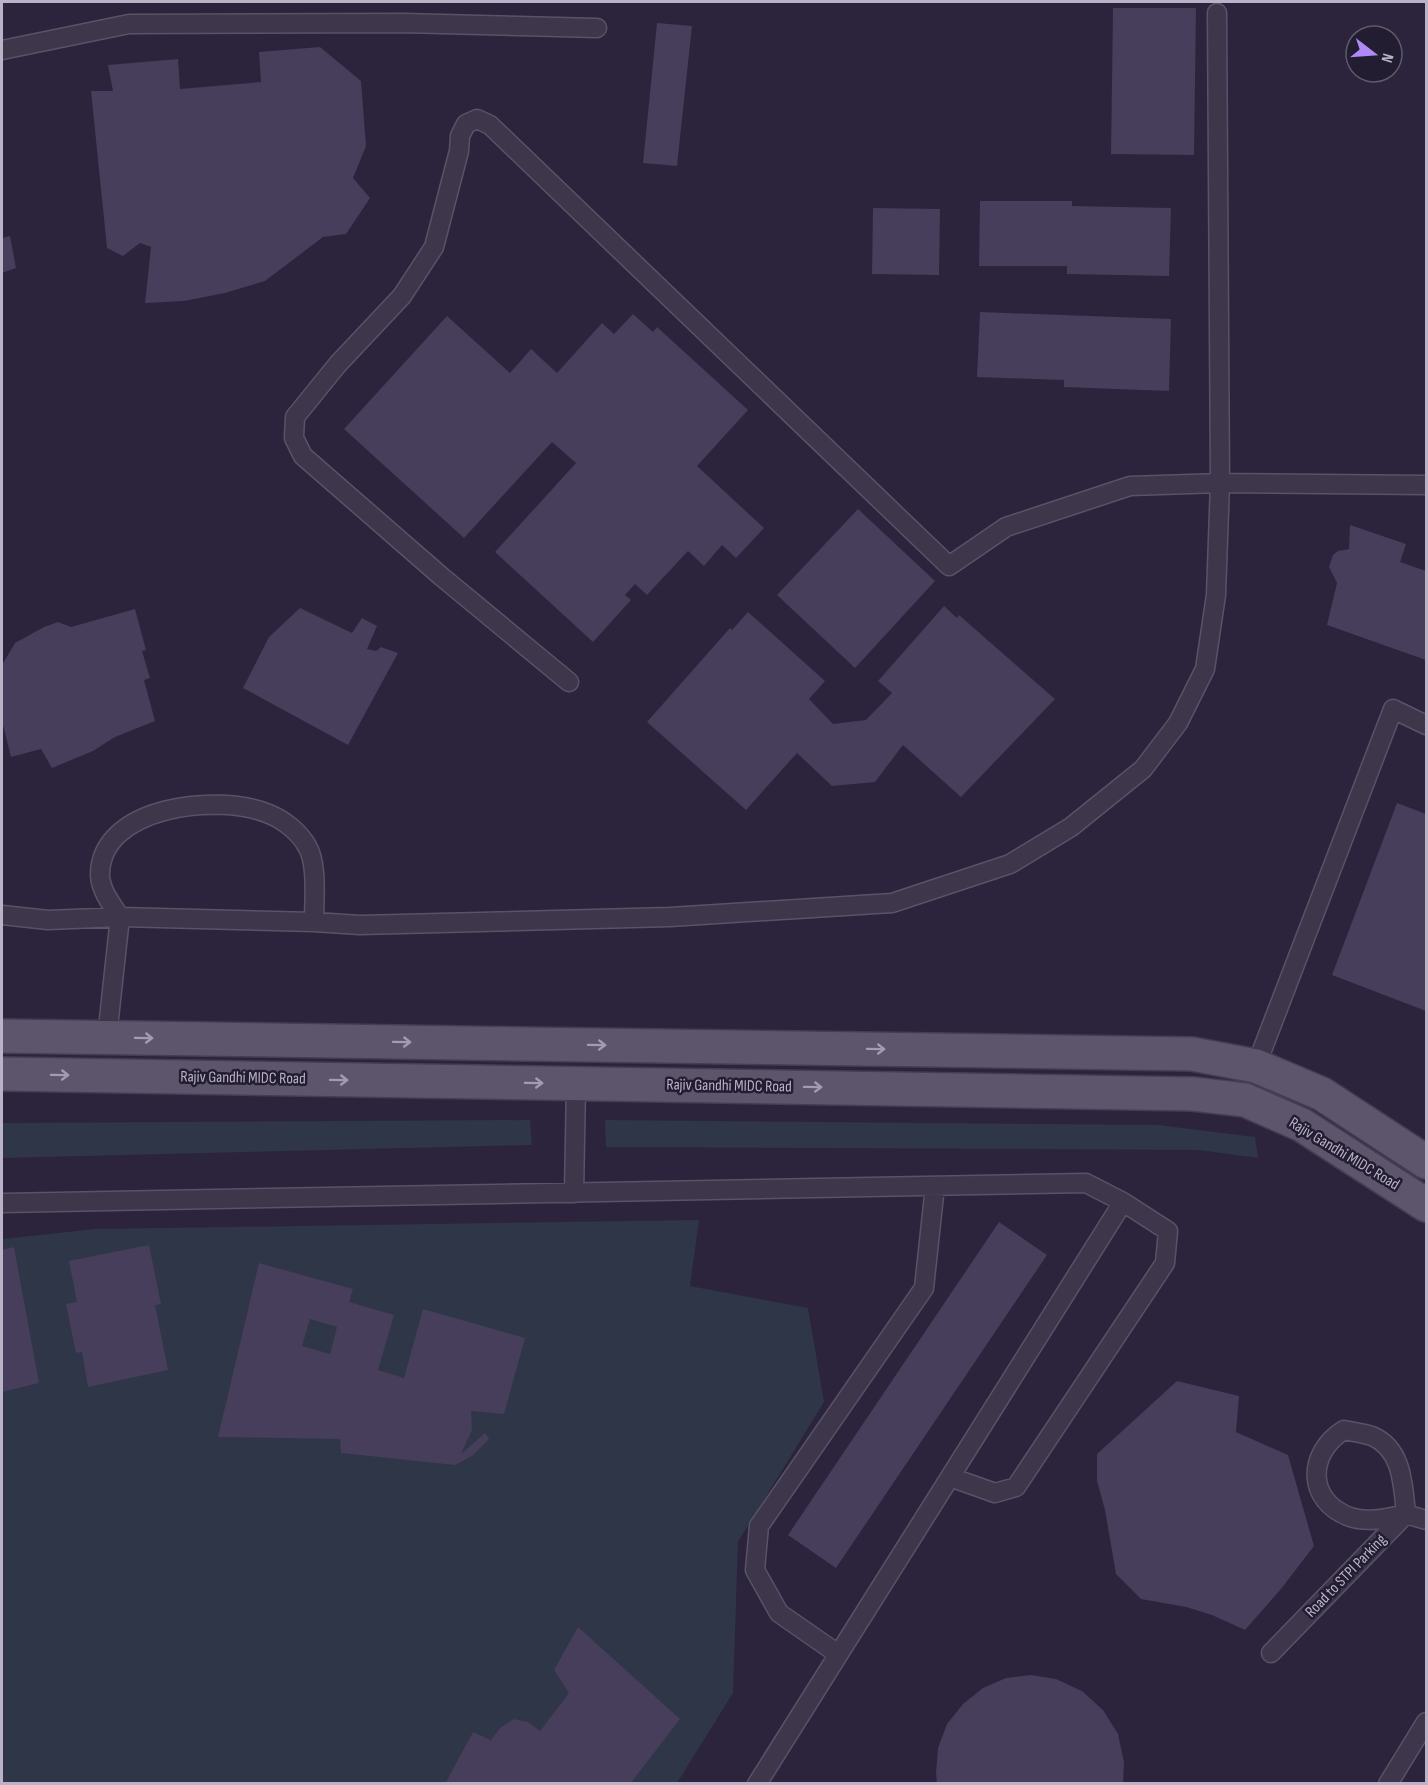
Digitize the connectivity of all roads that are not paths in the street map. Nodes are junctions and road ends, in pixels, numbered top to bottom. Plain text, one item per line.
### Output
1 (1217, 12) dead end
2 (597, 28) dead end
3 (2, 50) edge
4 (1221, 483) junction
5 (1426, 485) edge
6 (569, 682) dead end
7 (1426, 725) edge
8 (2, 915) edge
9 (120, 917) junction
10 (314, 922) junction
11 (2, 1036) edge
12 (106, 1038) junction
13 (1256, 1066) junction
14 (2, 1074) edge
15 (576, 1084) junction
16 (1426, 1162) edge
17 (935, 1186) junction
18 (574, 1193) junction
19 (1123, 1202) junction
20 (2, 1203) edge
21 (1426, 1205) edge
22 (950, 1477) junction
23 (1406, 1514) junction
24 (1426, 1520) edge
25 (1271, 1653) dead end
26 (838, 1654) junction
27 (1425, 1730) edge
28 (757, 1784) edge
29 (1388, 1784) edge

1 - 4 lane
2 - 3 lane
4 - 5 lane
4 - 6 lane
4 - 10 lane
7 - 13 lane
8 - 9 lane
9 - 10 lane
9 - 10 lane
9 - 12 lane
11 - 12 main road
12 -> 13 main road
13 - 16 main road
14 -> 15 main road, Rajiv Gandhi MIDC Road
15 - 18 lane
15 -> 21 main road, Rajiv Gandhi MIDC Road
17 - 18 lane
17 - 19 lane
17 - 26 lane
18 - 20 lane
19 - 22 lane
19 - 22 lane
22 - 26 lane
23 - 23 lane
23 - 24 lane
23 - 25 lane, Road to STPI Parking
26 - 28 lane
27 - 29 lane

